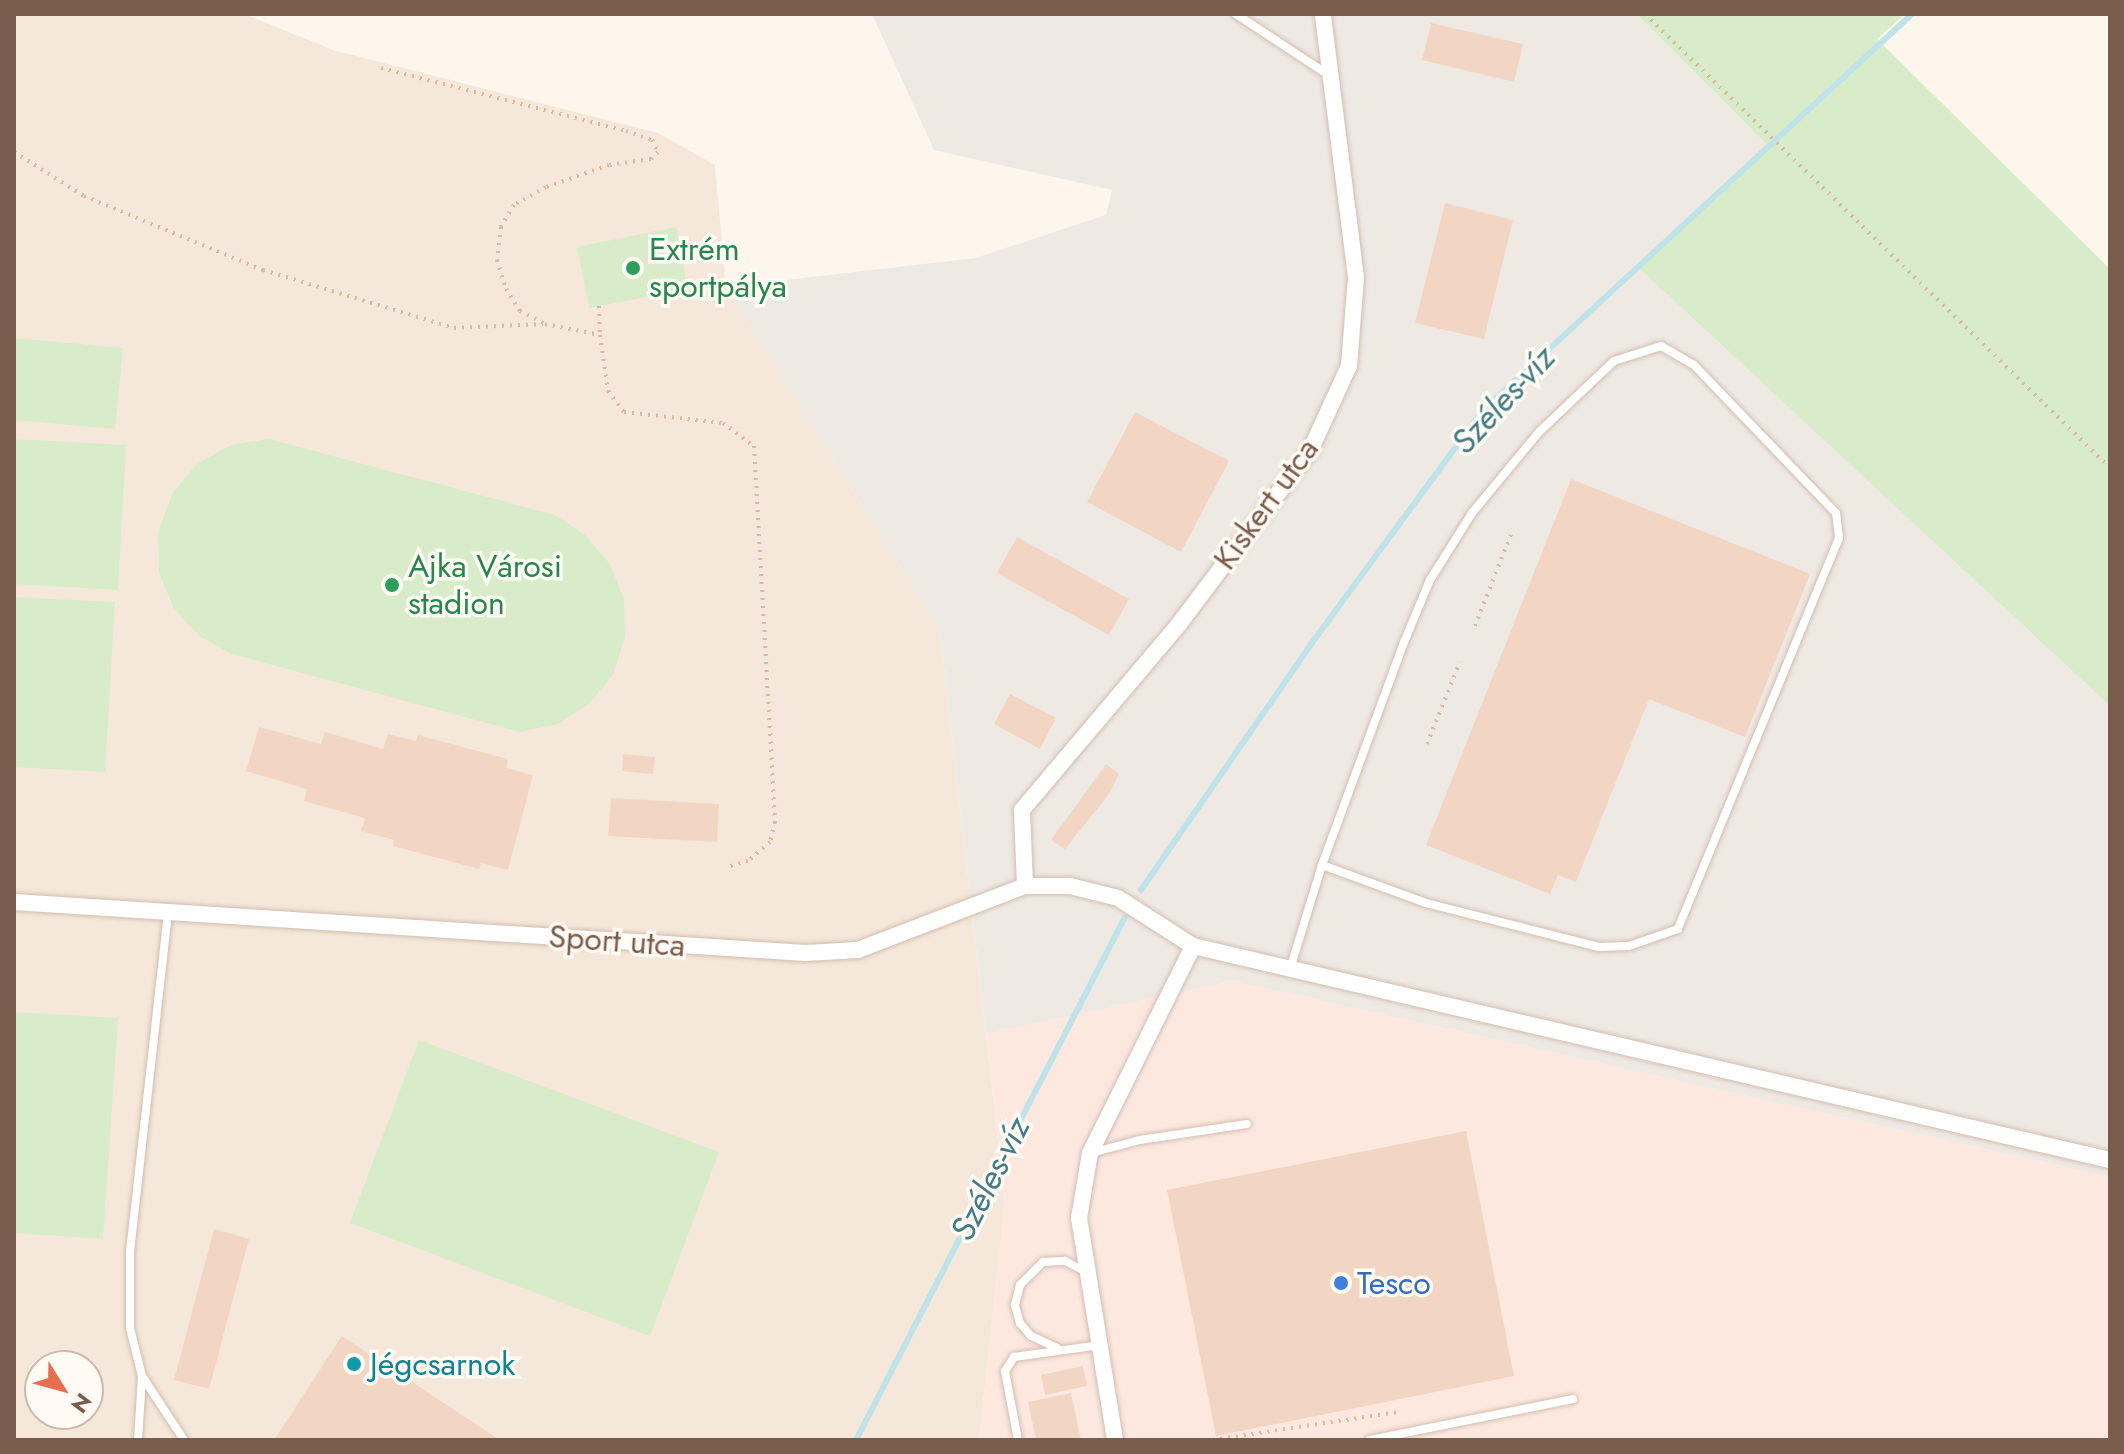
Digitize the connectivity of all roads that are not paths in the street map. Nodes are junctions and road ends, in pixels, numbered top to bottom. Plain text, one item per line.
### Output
1 (1236, 14) edge
2 (1323, 14) edge
3 (1331, 76) junction
4 (1322, 865) junction
5 (1025, 886) junction
6 (14, 902) edge
7 (168, 913) junction
8 (1193, 946) junction
9 (1290, 969) junction
10 (1247, 1124) dead end
11 (1090, 1153) junction
12 (2110, 1160) edge
13 (1088, 1275) junction
14 (1100, 1345) junction
15 (1062, 1350) junction
16 (142, 1376) junction
17 (1573, 1399) dead end
18 (138, 1440) edge
19 (184, 1440) edge
20 (1018, 1440) edge
21 (1115, 1440) edge
22 (1370, 1440) edge

1 - 3 lane
2 - 3 street, Kiskert utca
3 - 5 street, Kiskert utca
4 - 4 lane
4 - 9 lane
5 - 7 street, Sport utca
5 - 8 street, Sport utca
6 - 7 street, Sport utca
7 - 16 lane
8 - 9 street, Sport utca
8 - 11 street
9 - 12 street, Sport utca
10 - 11 lane
11 - 13 street
13 - 14 street
13 - 15 lane
14 - 15 lane
14 - 21 street
15 - 20 lane
16 - 18 lane
16 - 19 lane
17 - 22 lane

